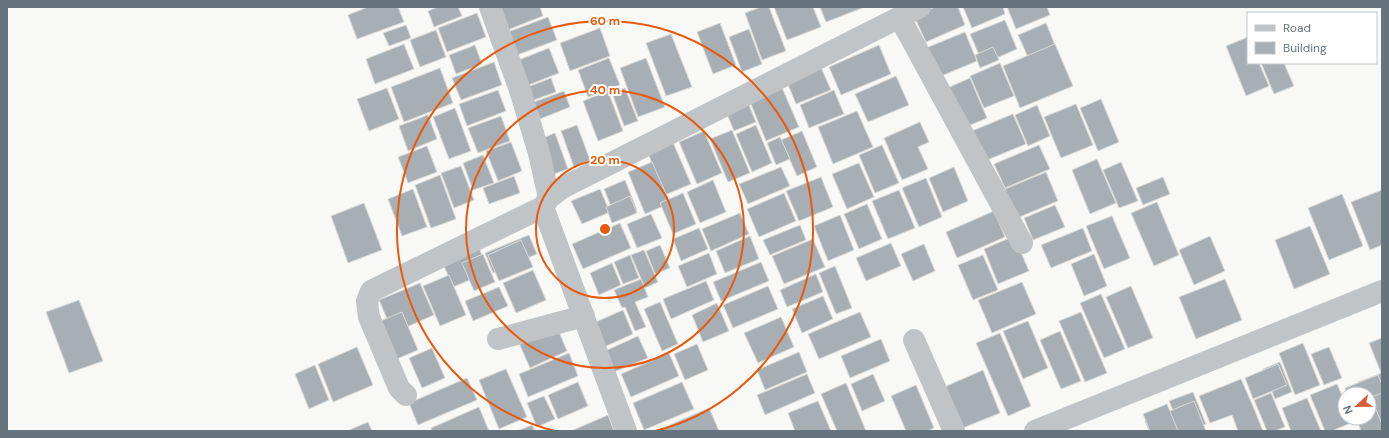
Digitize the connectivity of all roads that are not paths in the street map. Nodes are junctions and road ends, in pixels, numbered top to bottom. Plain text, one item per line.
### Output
1 (490, 7) edge
2 (920, 7) edge
3 (900, 18) junction
4 (546, 203) junction
5 (1022, 243) dead end
6 (1382, 291) edge
7 (584, 316) junction
8 (498, 339) dead end
9 (914, 340) dead end
10 (406, 394) dead end
11 (626, 431) edge
12 (954, 431) edge
13 (1035, 431) edge

1 - 4 street
2 - 3 street
3 - 4 street
3 - 5 street
4 - 7 street
4 - 10 street
6 - 13 street
7 - 8 street
7 - 11 street
9 - 12 street

